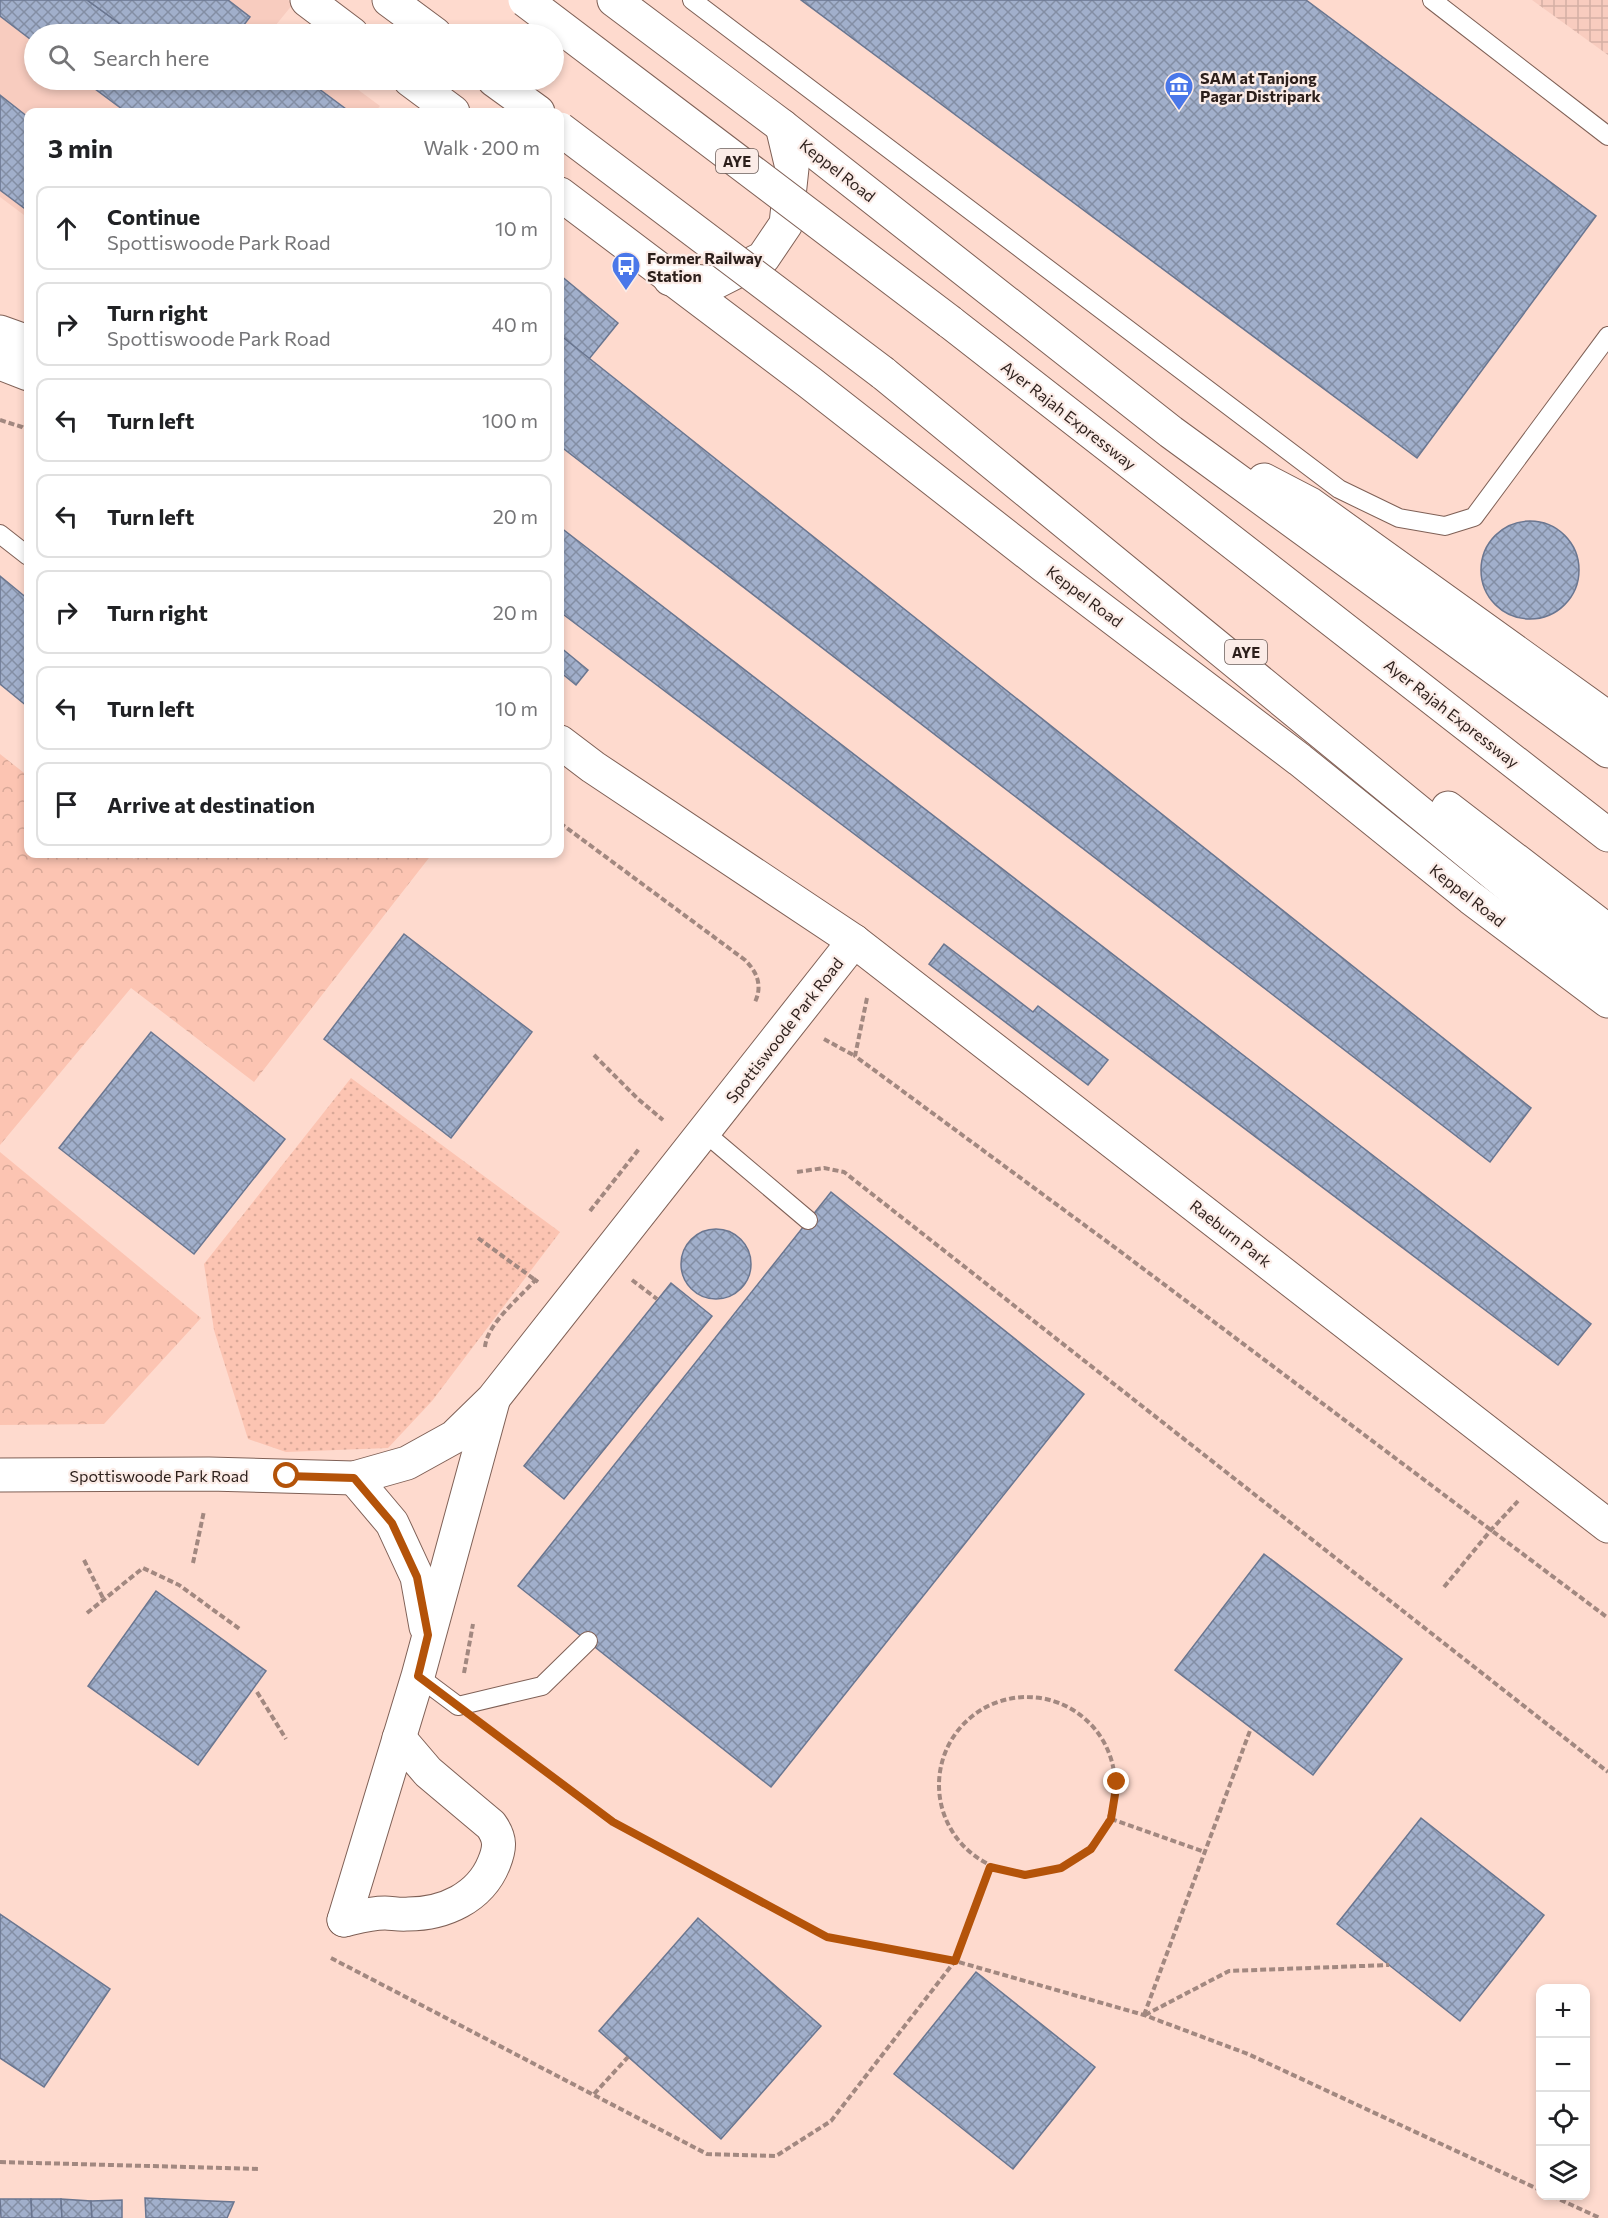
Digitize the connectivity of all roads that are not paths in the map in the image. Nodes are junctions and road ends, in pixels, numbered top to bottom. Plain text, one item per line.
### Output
1 (307, 0) edge
2 (389, 0) edge
3 (525, 0) edge
4 (614, 0) edge
5 (692, 0) edge
6 (1432, 0) edge
7 (339, 24) edge
8 (421, 24) edge
9 (557, 24) edge
10 (564, 30) edge
11 (423, 90) edge
12 (508, 90) edge
13 (448, 108) edge
14 (532, 108) edge
15 (782, 126) junction
16 (564, 132) edge
17 (1608, 136) edge
18 (564, 197) edge
19 (670, 279) junction
20 (0, 332) edge
21 (1608, 336) edge
22 (24, 341) edge
23 (0, 363) edge
24 (24, 372) edge
25 (883, 373) junction
26 (1172, 432) junction
27 (0, 534) edge
28 (24, 553) edge
29 (1608, 718) edge
30 (564, 745) edge
31 (1608, 750) edge
32 (1608, 835) edge
33 (1608, 931) edge
34 (865, 949) junction
35 (1608, 967) edge
36 (1608, 1001) edge
37 (704, 1132) junction
38 (808, 1220) dead end
39 (497, 1394) junction
40 (0, 1475) edge
41 (354, 1478) junction
42 (1608, 1526) edge
43 (428, 1635) junction
44 (588, 1641) dead end
45 (418, 1676) junction
46 (399, 1738) junction

1 - 7 main road
2 - 8 main road
3 - 9 main road, Ayer Rajah Expressway / AYE, bridge
4 - 15 main road, Keppel Road
5 - 21 lane
6 - 17 lane
10 - 32 main road, Ayer Rajah Expressway / AYE, bridge
11 - 13 main road
12 - 14 main road
15 - 19 main road
15 - 26 main road, Keppel Road
16 - 25 main road, AYE, bridge
18 - 19 main road, Keppel Road
19 - 36 main road, Keppel Road
20 - 22 main road
23 - 24 main road
25 - 33 main road, AYE
25 - 35 main road
26 - 29 main road
26 - 31 main road, Keppel Road
27 - 28 lane
30 - 34 main road, Spottiswoode Park Road
34 - 37 main road, Spottiswoode Park Road
34 - 42 main road, Raeburn Park
37 - 38 lane
37 - 39 main road, Spottiswoode Park Road
39 - 41 main road, Spottiswoode Park Road
39 - 43 main road, Spottiswoode Park Road
40 - 41 main road, Spottiswoode Park Road
41 - 43 main road, Spottiswoode Park Road
43 - 45 main road, Spottiswoode Park Road
44 - 45 lane
45 - 46 main road, Spottiswoode Park Road
46 - 46 main road, Spottiswoode Park Road

